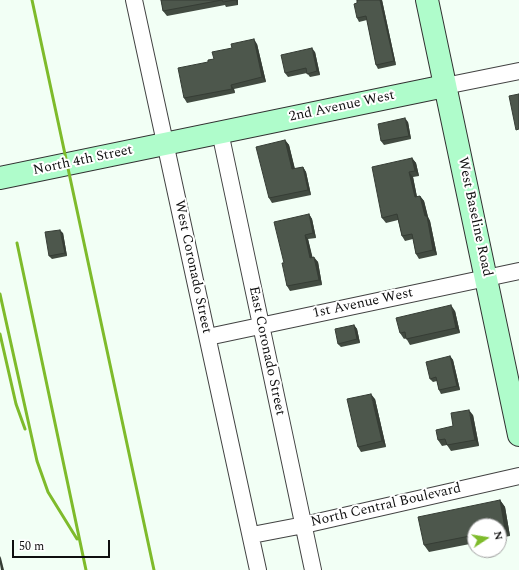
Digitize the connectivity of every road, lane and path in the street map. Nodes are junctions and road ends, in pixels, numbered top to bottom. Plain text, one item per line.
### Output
1 (134, 0) edge
2 (427, 0) edge
3 (519, 71) edge
4 (445, 86) junction
5 (220, 132) junction
6 (166, 144) junction
7 (0, 178) edge
8 (519, 271) edge
9 (486, 278) junction
10 (260, 326) junction
11 (208, 337) junction
12 (519, 435) edge
13 (519, 476) edge
14 (304, 525) junction
15 (252, 535) junction
16 (258, 570) edge
17 (313, 570) edge

1 - 6 street, West Coronado Street
2 - 4 street, West Baseline Road
3 - 4 street, 2nd Avenue West
4 - 5 street, 2nd Avenue West
4 - 9 street, West Baseline Road
5 - 6 street, 2nd Avenue West
5 - 10 street, East Coronado Street
6 - 7 street, North 4th Street
6 - 11 street, West Coronado Street
8 - 9 street, 1st Avenue West
9 - 10 street, 1st Avenue West
9 - 12 street, West Baseline Road
10 - 11 street, 1st Avenue West
10 - 14 street, East Coronado Street
11 - 15 street, West Coronado Street
13 - 14 street, North Central Boulevard
14 - 15 street, North Central Boulevard
14 - 17 street, East Coronado Street
15 - 16 street

